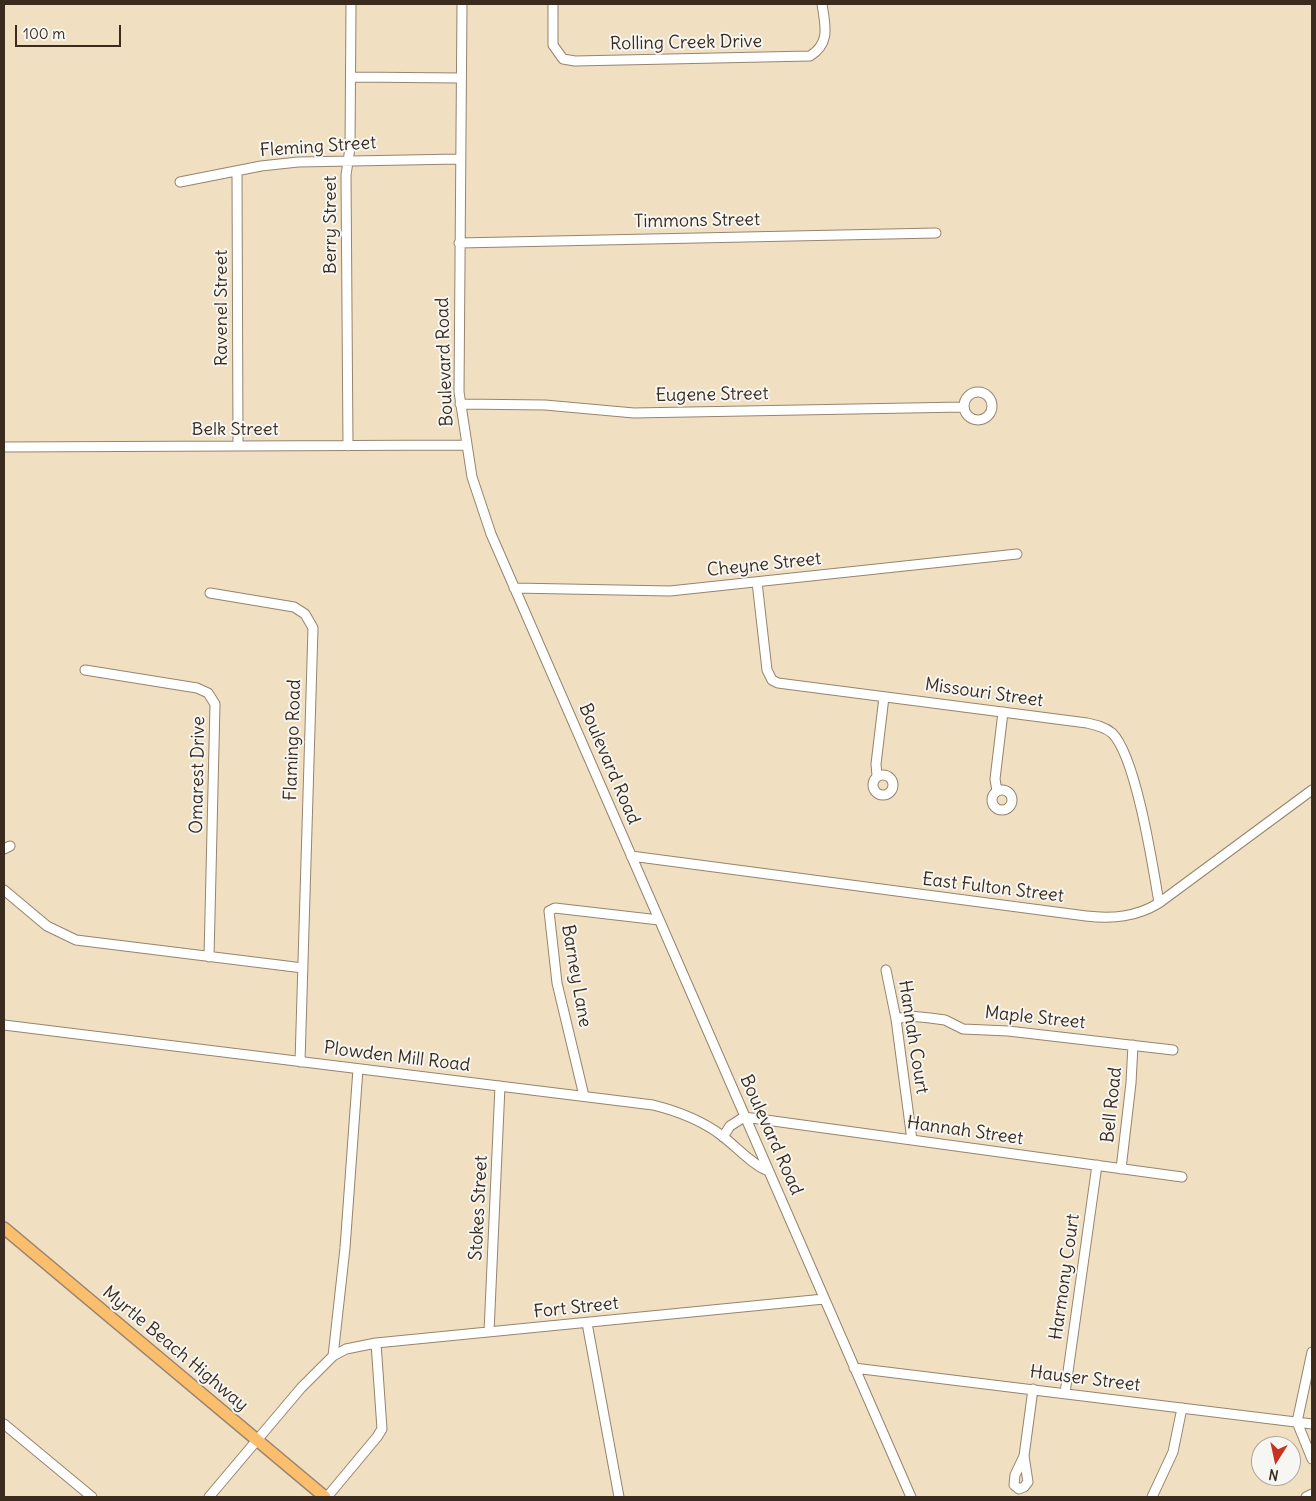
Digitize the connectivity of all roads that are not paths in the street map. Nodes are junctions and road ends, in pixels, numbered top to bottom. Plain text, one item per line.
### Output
1 (351, 4) edge
2 (462, 4) edge
3 (553, 4) edge
4 (822, 4) edge
5 (351, 77) junction
6 (461, 78) junction
7 (460, 159) junction
8 (348, 160) junction
9 (237, 171) junction
10 (180, 182) dead end
11 (936, 233) dead end
12 (460, 243) junction
13 (460, 404) junction
14 (964, 407) dead end
15 (466, 445) junction
16 (238, 446) junction
17 (348, 446) junction
18 (4, 447) edge
19 (1017, 554) dead end
20 (757, 582) junction
21 (514, 588) junction
22 (210, 593) dead end
23 (85, 670) dead end
24 (884, 697) junction
25 (1003, 712) junction
26 (878, 776) dead end
27 (1312, 790) edge
28 (997, 791) dead end
29 (631, 856) junction
30 (4, 890) edge
31 (1159, 903) junction
32 (658, 920) junction
33 (209, 957) junction
34 (303, 968) junction
35 (886, 970) dead end
36 (4, 1016) edge
37 (896, 1019) junction
38 (6, 1025) edge
39 (1133, 1046) junction
40 (1173, 1050) dead end
41 (300, 1062) junction
42 (358, 1069) junction
43 (500, 1086) junction
44 (584, 1096) junction
45 (744, 1117) junction
46 (723, 1137) junction
47 (912, 1140) junction
48 (1097, 1165) junction
49 (1121, 1169) junction
50 (768, 1171) junction
51 (1182, 1177) dead end
52 (4, 1228) edge
53 (824, 1299) junction
54 (588, 1323) junction
55 (489, 1332) junction
56 (376, 1344) junction
57 (1312, 1352) edge
58 (333, 1356) junction
59 (854, 1368) junction
60 (1033, 1388) junction
61 (1065, 1393) junction
62 (1182, 1408) junction
63 (1297, 1422) junction
64 (4, 1424) edge
65 (1312, 1424) edge
66 (257, 1440) junction
67 (1024, 1456) dead end
68 (1312, 1459) edge
69 (1312, 1494) edge
70 (92, 1497) edge
71 (209, 1497) edge
72 (326, 1497) edge
73 (619, 1497) edge
74 (911, 1497) edge
75 (1152, 1497) edge
76 (1306, 1497) edge

1 - 5 street, Berry Street
2 - 6 street, Boulevard Road
3 - 4 street, Rolling Creek Drive
5 - 6 street
5 - 8 street, Berry Street
6 - 7 street, Boulevard Road
7 - 8 street, Fleming Street
7 - 12 street, Boulevard Road
8 - 9 street, Fleming Street
8 - 17 street, Berry Street
9 - 10 street, Fleming Street
9 - 16 street, Ravenel Street
11 - 12 street, Timmons Street
12 - 13 street, Boulevard Road
13 - 14 street, Eugene Street
13 - 15 street, Boulevard Road
15 - 17 street, Belk Street
15 - 21 street, Boulevard Road
16 - 17 street, Belk Street
16 - 18 street, Belk Street
19 - 20 street, Cheyne Street
20 - 21 street, Cheyne Street
20 - 24 street, Missouri Street
21 - 29 street, Boulevard Road
22 - 34 street, Flamingo Road
23 - 33 street, Omarest Drive
24 - 25 street, Missouri Street
24 - 26 street
25 - 28 street
25 - 31 street, Missouri Street
27 - 31 street, East Fulton Street
29 - 31 street, East Fulton Street
29 - 32 street, Boulevard Road
30 - 33 street
32 - 44 street, Barney Lane
32 - 45 street, Boulevard Road
33 - 34 street
34 - 41 street, Flamingo Road
35 - 37 street, Hannah Court
36 - 38 street
37 - 39 street, Maple Street
37 - 47 street, Hannah Court
38 - 41 street, Plowden Mill Road
39 - 40 street, Maple Street
39 - 49 street, Bell Road
41 - 42 street, Plowden Mill Road
42 - 43 street, Plowden Mill Road
42 - 58 street
43 - 44 street, Plowden Mill Road
43 - 55 street, Stokes Street
44 - 46 street, Plowden Mill Road
45 - 46 street
45 - 47 street, Hannah Street
45 - 50 street, Boulevard Road
46 - 50 street, Plowden Mill Road
47 - 48 street, Hannah Street
48 - 49 street, Hannah Street
48 - 61 street, Harmony Court
49 - 51 street, Hannah Street
50 - 53 street, Boulevard Road
52 - 66 main road, Myrtle Beach Highway
53 - 54 street, Fort Street
53 - 59 street, Boulevard Road
54 - 55 street, Fort Street
54 - 73 street
55 - 56 street, Fort Street
56 - 58 street, Fort Street
56 - 72 street
57 - 63 street
58 - 66 street, Fort Street
59 - 60 street, Hauser Street
59 - 74 street, Boulevard Road
60 - 61 street, Hauser Street
60 - 67 street
61 - 62 street, Hauser Street
62 - 63 street, Hauser Street
62 - 75 street
63 - 65 street, Hauser Street
63 - 68 street
64 - 70 street
66 - 71 street, Fort Street
66 - 72 main road, Myrtle Beach Highway
69 - 76 street

